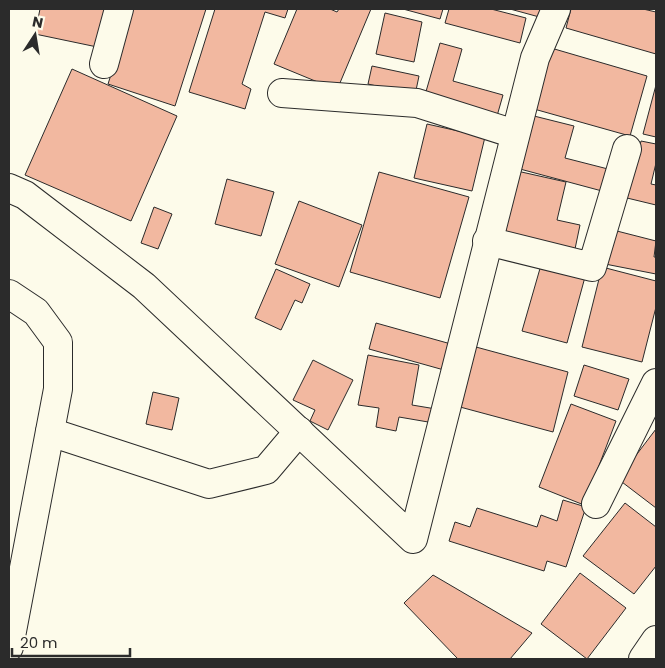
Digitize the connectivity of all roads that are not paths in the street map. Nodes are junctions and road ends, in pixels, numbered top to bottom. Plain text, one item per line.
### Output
1 (119, 9) edge
2 (556, 9) edge
3 (104, 64) dead end
4 (282, 93) dead end
5 (515, 134) junction
6 (627, 149) dead end
7 (9, 188) edge
8 (487, 241) junction
9 (9, 294) edge
10 (656, 383) edge
11 (298, 431) junction
12 (50, 432) junction
13 (596, 504) dead end
14 (656, 640) edge
15 (9, 647) edge
16 (643, 659) edge

1 - 3 street
2 - 5 street
4 - 5 street
5 - 8 street
6 - 8 street
7 - 11 street
8 - 11 street
9 - 12 street
10 - 13 street
11 - 12 street
12 - 15 street
14 - 16 street

